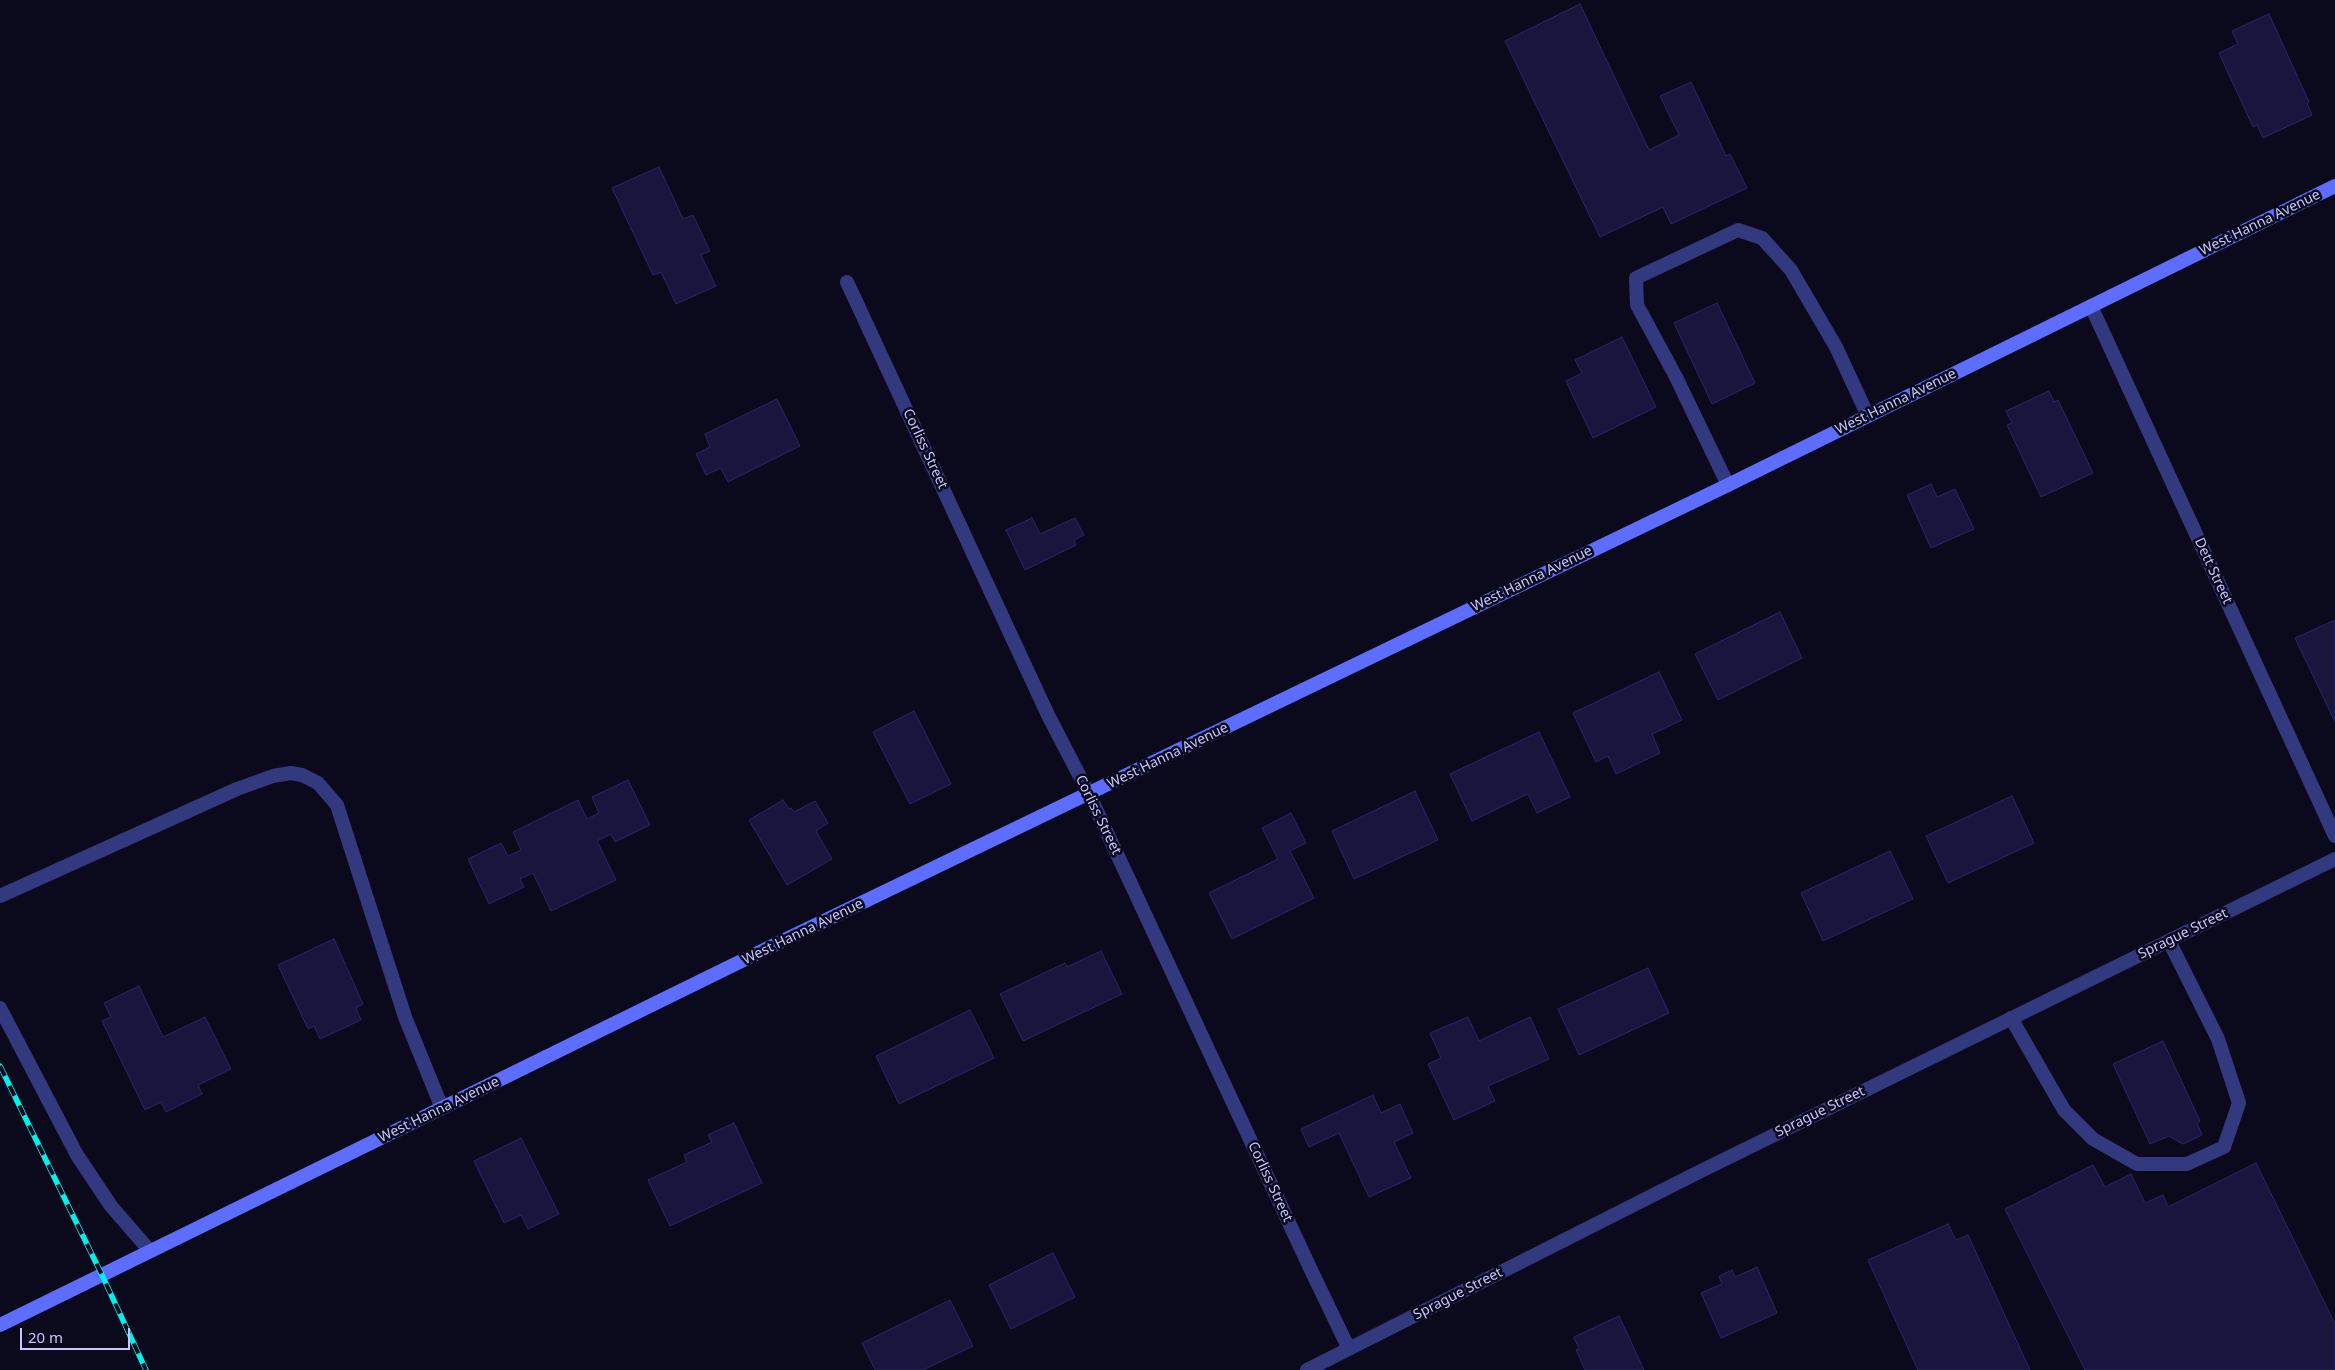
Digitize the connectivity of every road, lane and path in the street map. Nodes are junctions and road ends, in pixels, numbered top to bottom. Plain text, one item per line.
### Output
1 (2335, 186) edge
2 (847, 282) dead end
3 (2091, 306) junction
4 (1868, 416) junction
5 (1728, 484) junction
6 (1089, 794) junction
7 (2335, 836) edge
8 (2335, 859) edge
9 (0, 896) edge
10 (2169, 940) junction
11 (0, 1008) edge
12 (2011, 1018) junction
13 (442, 1108) junction
14 (150, 1251) junction
15 (0, 1325) edge
16 (1350, 1348) junction
17 (1307, 1370) edge

1 - 3 main road, West Hanna Avenue
2 - 6 street, Corliss Street
3 - 4 main road, West Hanna Avenue
3 - 7 street, Dett Street
4 - 5 main road, West Hanna Avenue
4 - 5 street
5 - 6 main road, West Hanna Avenue
6 - 13 main road, West Hanna Avenue
6 - 16 street, Corliss Street
8 - 10 street, Sprague Street
9 - 13 street
10 - 12 street, Sprague Street
10 - 12 street
11 - 14 street
12 - 16 street, Sprague Street
13 - 14 main road, West Hanna Avenue
14 - 15 main road, West Hanna Avenue
16 - 17 street, Sprague Street

